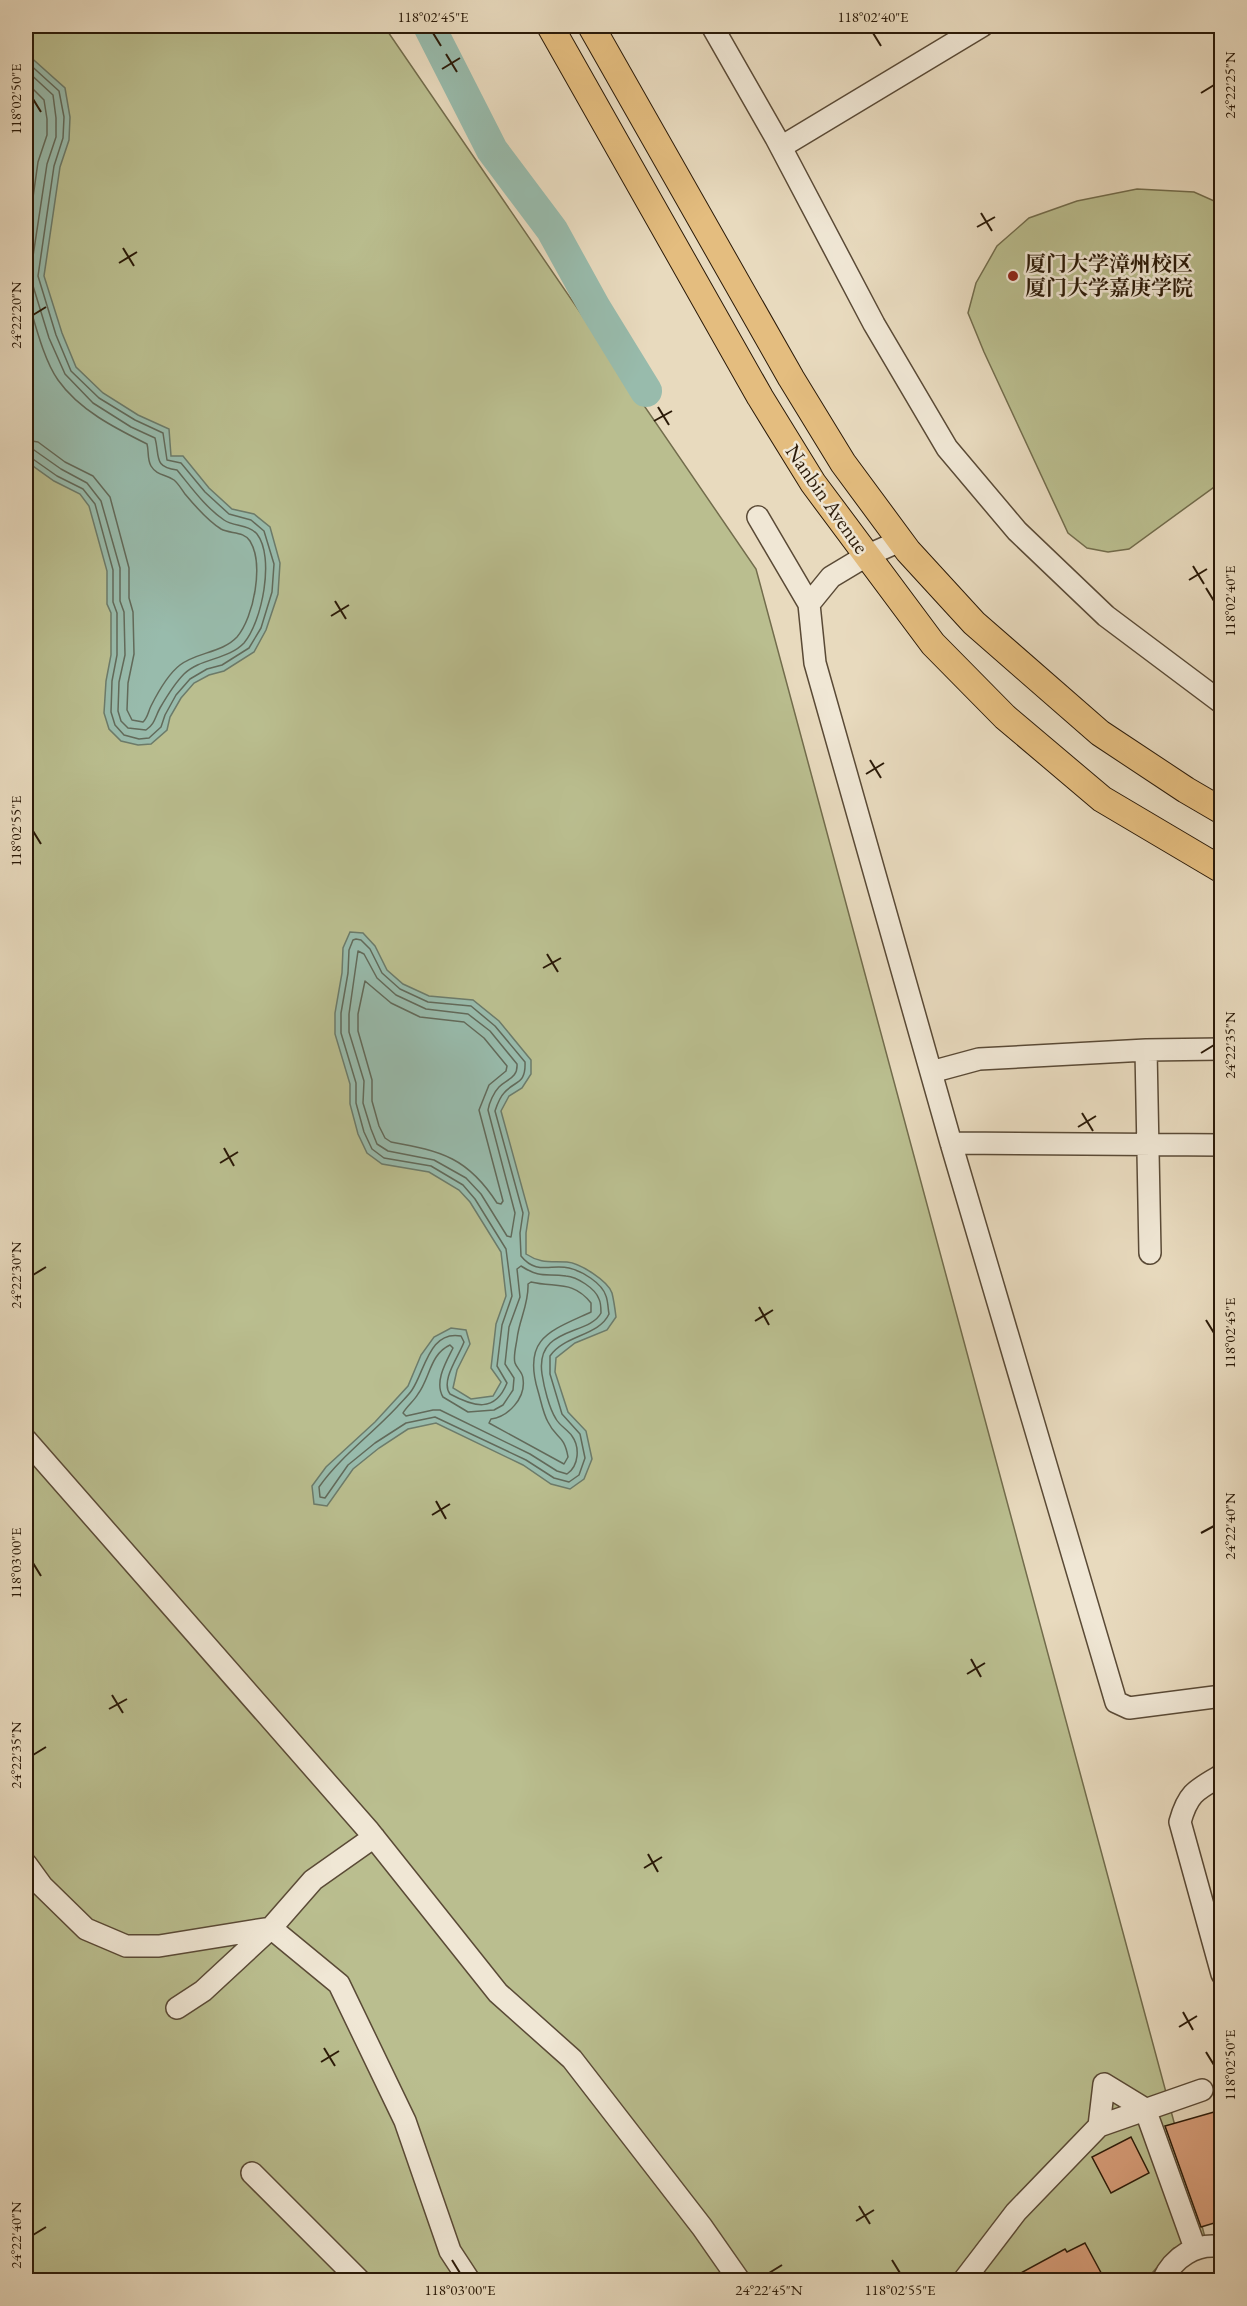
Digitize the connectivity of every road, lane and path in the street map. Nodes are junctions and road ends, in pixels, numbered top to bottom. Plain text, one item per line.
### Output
1 (550, 26) edge
2 (591, 26) edge
3 (712, 26) edge
4 (981, 26) edge
5 (782, 147) junction
6 (758, 517) dead end
7 (900, 541) junction
8 (866, 556) junction
9 (809, 604) junction
10 (1221, 704) edge
11 (1221, 811) edge
12 (1221, 870) edge
13 (1221, 1049) edge
14 (1146, 1050) junction
15 (931, 1072) junction
16 (951, 1143) junction
17 (1148, 1144) junction
18 (1221, 1145) edge
19 (1150, 1253) dead end
20 (26, 1440) edge
21 (1221, 1696) edge
22 (1221, 1775) edge
23 (374, 1837) junction
24 (26, 1864) edge
25 (271, 1928) junction
26 (1221, 1974) edge
27 (177, 2008) dead end
28 (1202, 2090) dead end
29 (1144, 2109) junction
30 (1099, 2126) junction
31 (252, 2173) dead end
32 (1221, 2247) edge
33 (1195, 2248) junction
34 (359, 2280) edge
35 (469, 2280) edge
36 (739, 2280) edge
37 (964, 2280) edge
38 (1163, 2280) edge

1 - 8 main road, Nanbin Avenue
2 - 7 main road, Nanbin Avenue
3 - 5 street
4 - 5 street
5 - 10 street
6 - 9 street
7 - 8 street
7 - 11 main road, Nanbin Avenue
8 - 9 street
8 - 12 main road, Nanbin Avenue
9 - 15 street
13 - 14 street
14 - 15 street
14 - 17 street
15 - 16 street
16 - 17 street
16 - 21 street
17 - 18 street
17 - 19 street
20 - 23 street
22 - 26 street
23 - 25 street
23 - 36 street
24 - 25 street
25 - 27 street
25 - 35 street
28 - 29 street
29 - 30 street
29 - 30 street
29 - 33 street
30 - 37 street
31 - 34 street
32 - 33 street
33 - 38 street

